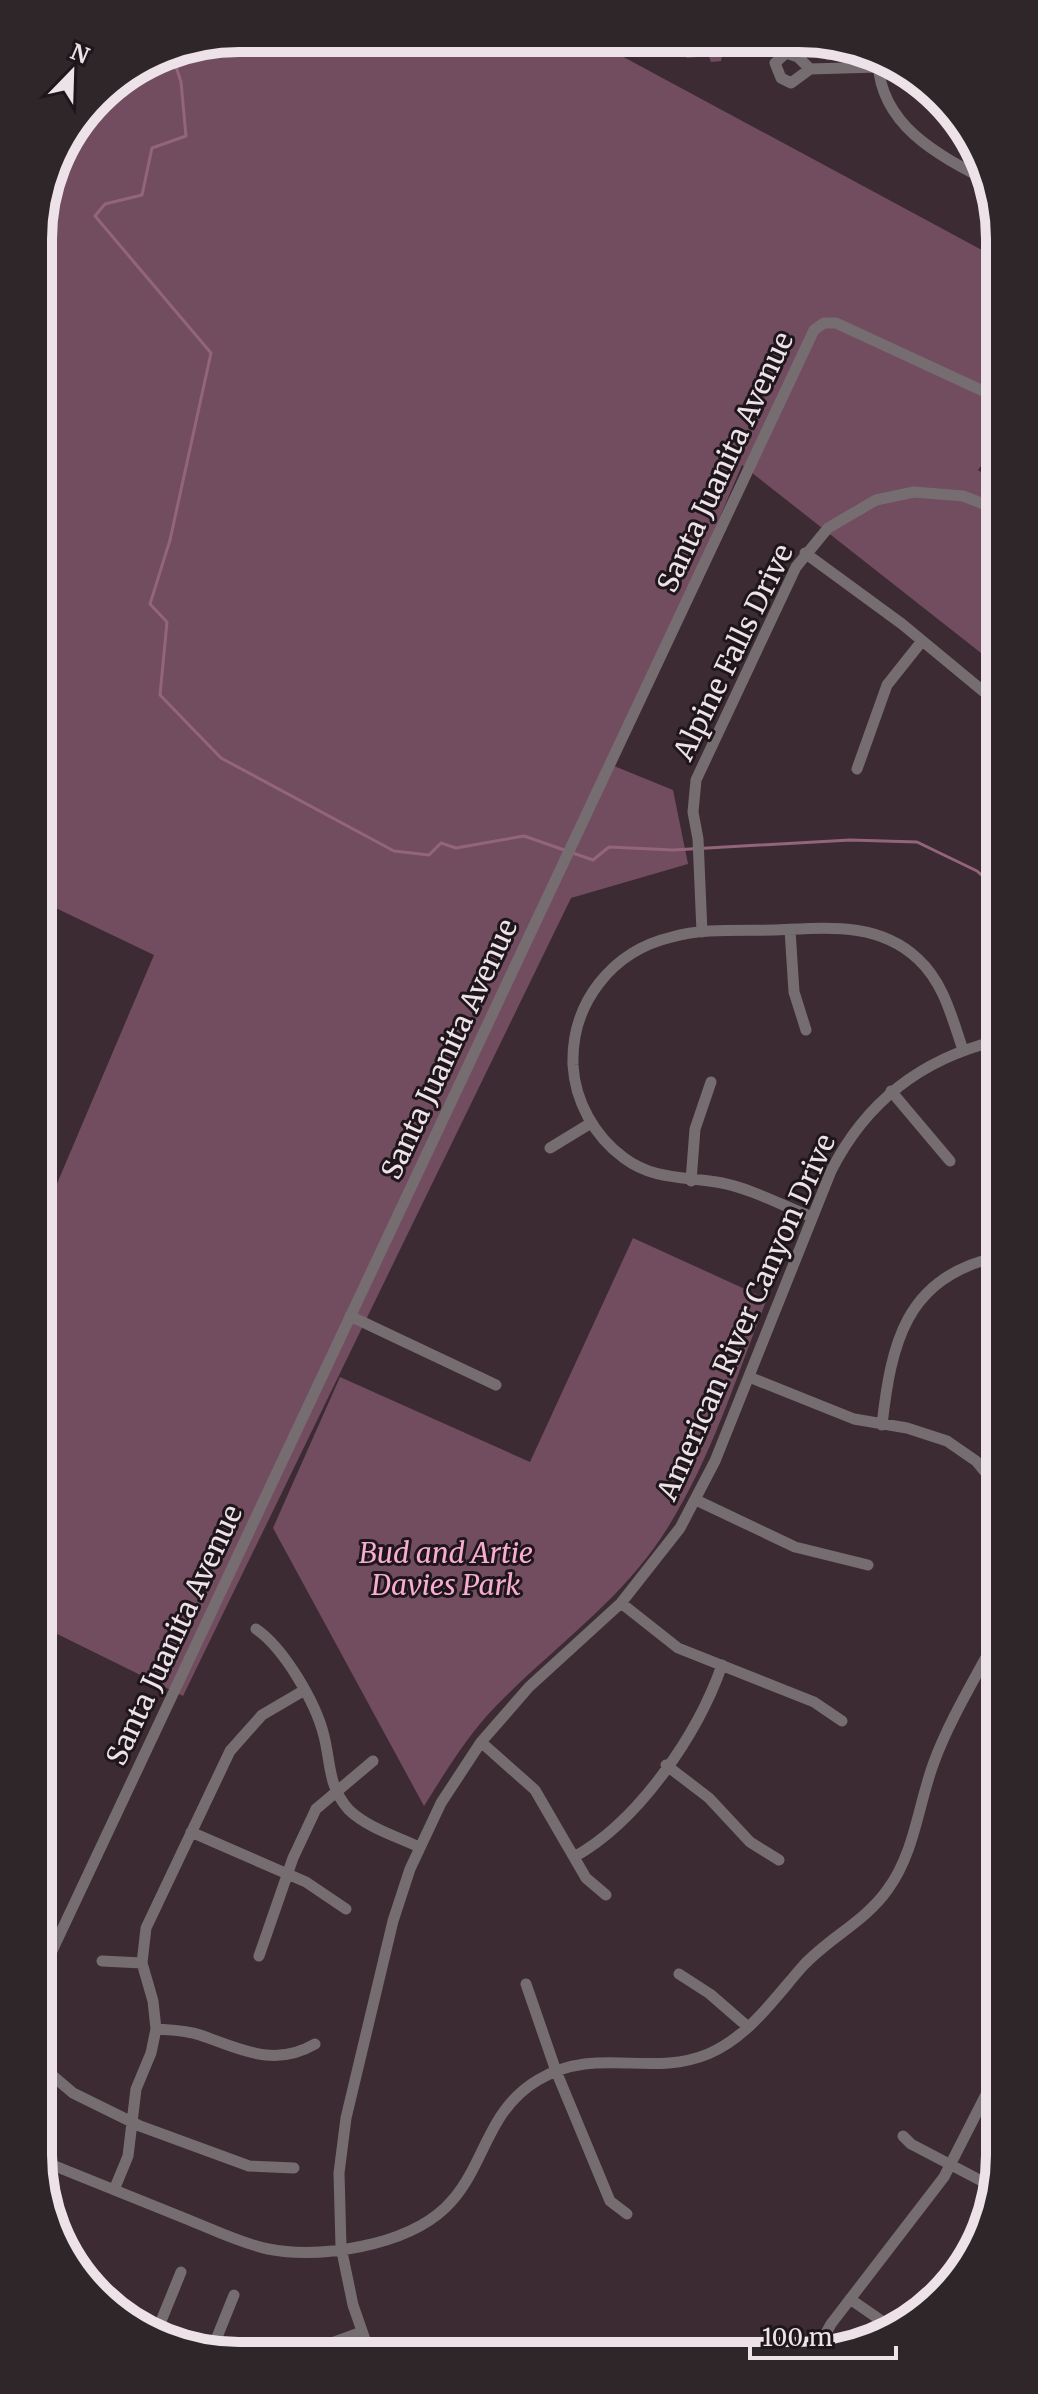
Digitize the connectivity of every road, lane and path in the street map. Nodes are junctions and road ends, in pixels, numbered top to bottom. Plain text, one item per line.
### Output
1 (866, 65) edge
2 (810, 69) dead end
3 (880, 70) edge
4 (974, 174) edge
5 (986, 392) edge
6 (986, 505) edge
7 (805, 553) junction
8 (922, 641) junction
9 (986, 694) edge
10 (857, 769) dead end
11 (790, 930) junction
12 (702, 932) junction
13 (806, 1030) dead end
14 (986, 1044) edge
15 (963, 1050) junction
16 (711, 1082) dead end
17 (891, 1091) junction
18 (591, 1123) junction
19 (550, 1148) dead end
20 (950, 1161) dead end
21 (691, 1181) junction
22 (812, 1217) junction
23 (986, 1261) edge
24 (350, 1316) junction
25 (749, 1377) junction
26 (496, 1385) dead end
27 (882, 1425) junction
28 (986, 1473) edge
29 (696, 1500) junction
30 (868, 1565) dead end
31 (621, 1603) junction
32 (256, 1629) dead end
33 (986, 1659) edge
34 (722, 1665) junction
35 (303, 1691) junction
36 (842, 1721) dead end
37 (481, 1742) junction
38 (373, 1761) dead end
39 (666, 1765) junction
40 (336, 1791) junction
41 (191, 1832) junction
42 (419, 1847) junction
43 (574, 1857) junction
44 (779, 1860) dead end
45 (288, 1875) junction
46 (606, 1895) dead end
47 (346, 1909) dead end
48 (52, 1951) edge
49 (259, 1956) dead end
50 (102, 1961) dead end
51 (142, 1963) junction
52 (679, 1974) dead end
53 (526, 1984) dead end
54 (748, 2027) junction
55 (156, 2029) junction
56 (315, 2044) dead end
57 (556, 2071) junction
58 (53, 2076) dead end
59 (986, 2094) edge
60 (133, 2122) junction
61 (903, 2136) dead end
62 (53, 2165) edge
63 (950, 2165) junction
64 (294, 2168) dead end
65 (984, 2182) edge
66 (114, 2190) junction
67 (627, 2214) dead end
68 (341, 2247) junction
69 (181, 2272) dead end
70 (234, 2295) dead end
71 (850, 2299) junction
72 (883, 2322) edge
73 (160, 2324) edge
74 (362, 2332) junction
75 (216, 2340) edge
76 (823, 2340) edge
77 (335, 2342) edge
78 (366, 2342) edge

1 - 2 street
3 - 4 street
5 - 24 street, Santa Juanita Avenue
6 - 7 street, Alpine Falls Drive
7 - 8 street
7 - 12 street, Alpine Falls Drive
8 - 9 street
8 - 10 street
11 - 12 street
11 - 13 street
11 - 15 street
12 - 18 street
14 - 15 street, American River Canyon Drive
15 - 17 street, American River Canyon Drive
16 - 21 street
17 - 20 street
17 - 22 street, American River Canyon Drive
18 - 19 street
18 - 21 street
21 - 22 street
22 - 25 street, American River Canyon Drive
23 - 27 street
24 - 26 street
24 - 48 street, Santa Juanita Avenue
25 - 27 street
25 - 29 street, American River Canyon Drive
27 - 28 street
29 - 30 street
29 - 31 street, American River Canyon Drive
31 - 34 street
31 - 37 street, American River Canyon Drive
32 - 35 street
33 - 54 street
34 - 36 street
34 - 39 street
35 - 40 street
35 - 41 street
37 - 42 street, American River Canyon Drive
37 - 43 street
38 - 40 street
39 - 43 street
39 - 44 street
40 - 42 street
40 - 45 street
41 - 45 street
41 - 51 street
42 - 68 street, American River Canyon Drive
43 - 46 street
45 - 47 street
45 - 49 street
50 - 51 street
51 - 55 street
52 - 54 street
53 - 57 street
54 - 57 street
55 - 56 street
55 - 60 street
57 - 67 street
57 - 68 street
58 - 60 street
59 - 63 street
60 - 64 street
60 - 66 street
61 - 63 street
62 - 66 street
63 - 65 street
63 - 71 street
66 - 68 street
68 - 74 street, American River Canyon Drive
69 - 73 street
70 - 75 street
71 - 72 street
71 - 76 street
74 - 77 street
74 - 78 street, American River Canyon Drive

